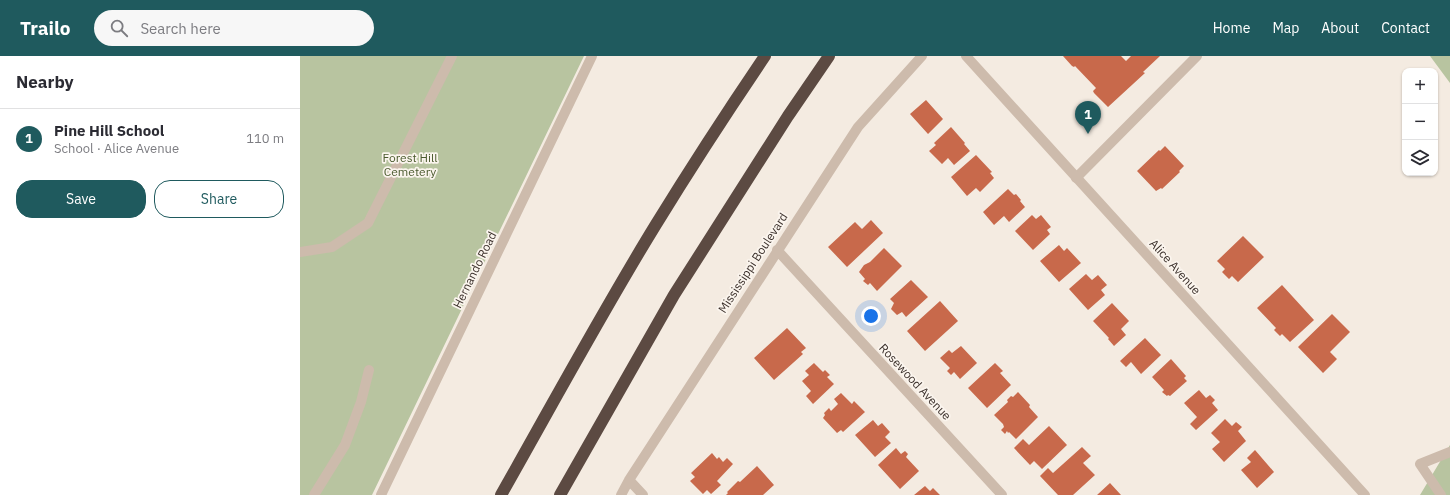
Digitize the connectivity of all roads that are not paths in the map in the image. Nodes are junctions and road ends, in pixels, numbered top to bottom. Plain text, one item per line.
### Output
1 (452, 56) edge
2 (592, 56) edge
3 (765, 56) edge
4 (829, 56) edge
5 (922, 56) edge
6 (966, 56) edge
7 (1197, 56) edge
8 (1076, 178) junction
9 (777, 250) junction
10 (300, 251) edge
11 (369, 370) dead end
12 (1450, 452) edge
13 (629, 480) junction
14 (314, 495) edge
15 (381, 495) edge
16 (502, 495) edge
17 (560, 495) edge
18 (621, 495) edge
19 (643, 495) edge
20 (1002, 495) edge
21 (1365, 495) edge
22 (1441, 495) edge

1 - 10 street
2 - 15 street, Hernando Road
3 - 16 highway
4 - 17 highway
5 - 9 street, Mississippi Boulevard
6 - 8 street, Alice Avenue
7 - 8 street
8 - 21 street, Alice Avenue
9 - 13 street, Mississippi Boulevard
9 - 20 street, Rosewood Avenue
11 - 14 street
12 - 22 street
13 - 18 street, Mississippi Boulevard
13 - 19 street

